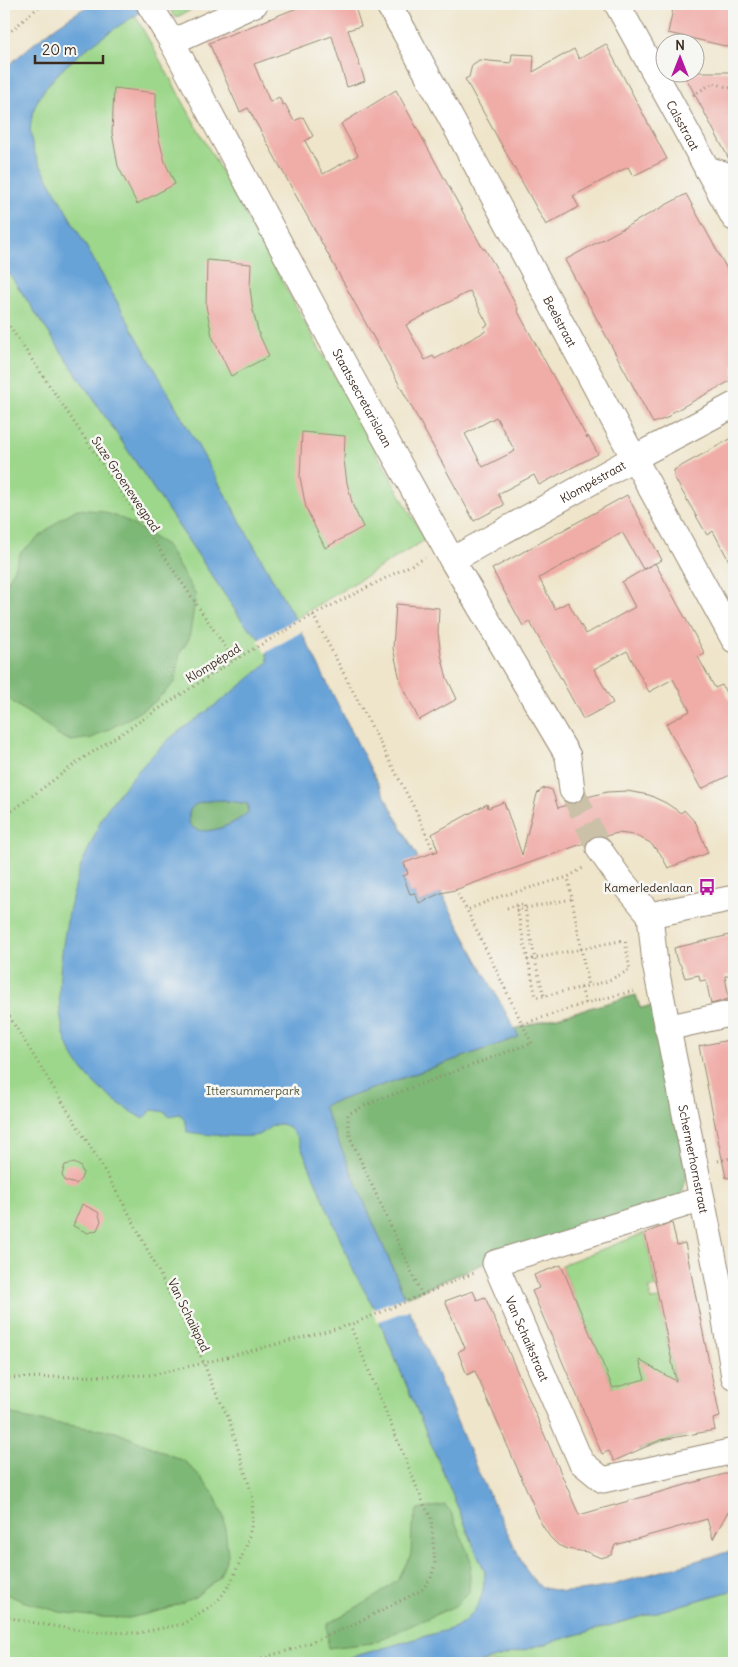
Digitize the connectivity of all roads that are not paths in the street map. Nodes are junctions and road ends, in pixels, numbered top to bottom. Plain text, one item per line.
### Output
1 (255, 4) edge
2 (388, 4) edge
3 (618, 4) edge
4 (150, 7) edge
5 (172, 42) junction
6 (707, 169) junction
7 (734, 177) edge
8 (734, 218) edge
9 (734, 405) edge
10 (634, 458) junction
11 (448, 553) junction
12 (734, 640) edge
13 (572, 790) tunnel mouth
14 (599, 849) tunnel mouth
15 (734, 898) edge
16 (650, 915) junction
17 (734, 1013) edge
18 (667, 1028) junction
19 (702, 1199) junction
20 (727, 1289) edge
21 (734, 1377) edge
22 (734, 1451) edge

1 - 5 street
2 - 10 street, Beelstraat
3 - 6 street, Calsstraat
4 - 5 street, Staatssecretarislaan
5 - 11 street, Staatssecretarislaan
6 - 7 street
6 - 8 street, Calsstraat
9 - 10 street, Klompéstraat
10 - 11 street, Klompéstraat
10 - 12 street, Beelstraat
11 - 13 street, Staatssecretarislaan
14 - 16 street
15 - 16 street
16 - 18 street, Schermerhornstraat
17 - 18 street
18 - 19 street, Schermerhornstraat
19 - 20 street, Schermerhornstraat
19 - 22 street, Van Schaikstraat
20 - 21 street, Schermerhornstraat

